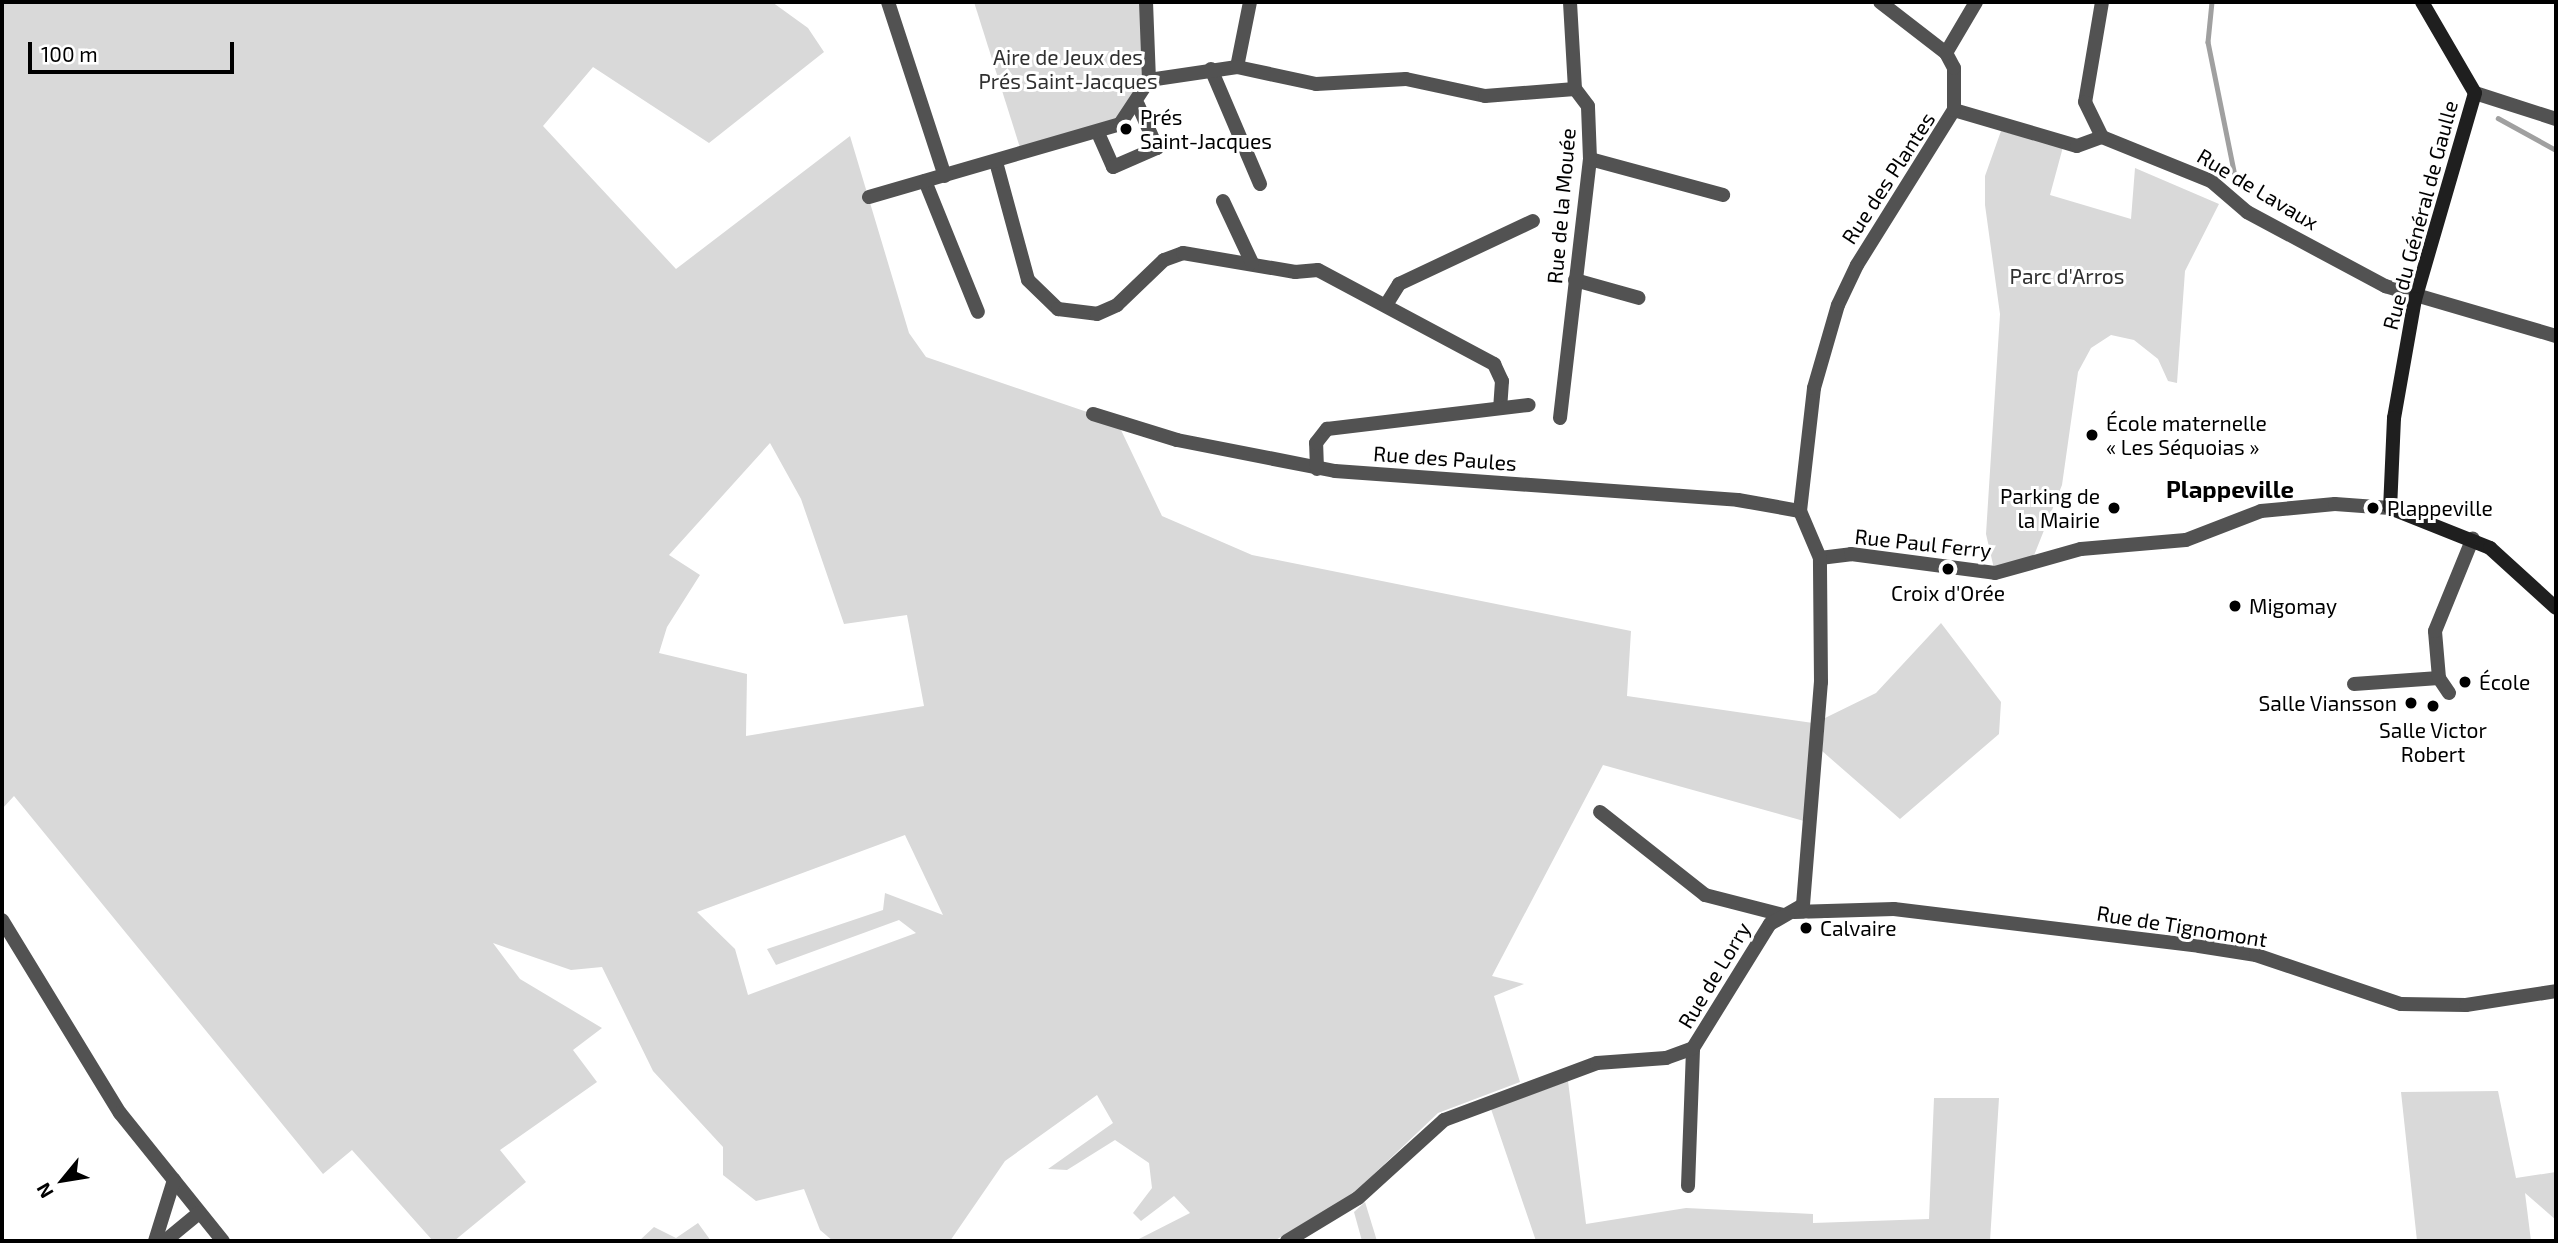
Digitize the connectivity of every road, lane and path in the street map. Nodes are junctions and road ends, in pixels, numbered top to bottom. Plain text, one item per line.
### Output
1 (888, 2) edge
2 (1146, 2) edge
3 (1250, 2) edge
4 (1570, 2) edge
5 (1880, 2) edge
6 (1976, 2) edge
7 (2102, 2) edge
8 (2422, 2) edge
9 (1946, 53) junction
10 (1237, 67) junction
11 (1211, 69) junction
12 (1149, 80) junction
13 (1575, 89) junction
14 (2475, 93) junction
15 (1138, 105) junction
16 (1954, 110) junction
17 (2556, 119) edge
18 (1098, 133) junction
19 (2102, 137) junction
20 (1590, 159) junction
21 (996, 162) junction
22 (945, 176) junction
23 (925, 181) junction
24 (1260, 184) dead end
25 (1723, 195) dead end
26 (869, 197) dead end
27 (1223, 201) dead end
28 (1533, 221) dead end
29 (1252, 263) junction
30 (1575, 279) junction
31 (1639, 298) dead end
32 (2416, 299) junction
33 (1386, 305) junction
34 (978, 313) dead end
35 (2556, 336) edge
36 (1529, 405) dead end
37 (1500, 407) junction
38 (1093, 414) dead end
39 (1560, 418) dead end
40 (1317, 469) junction
41 (2390, 508) junction
42 (1800, 511) junction
43 (2473, 538) junction
44 (1820, 558) junction
45 (2556, 608) edge
46 (2439, 678) junction
47 (2354, 684) dead end
48 (2449, 693) dead end
49 (1600, 812) dead end
50 (1789, 914) junction
51 (2, 920) edge
52 (2556, 991) edge
53 (1693, 1048) junction
54 (174, 1180) junction
55 (1688, 1186) dead end
56 (200, 1213) junction
57 (155, 1241) edge
58 (165, 1241) edge
59 (223, 1241) edge
60 (1287, 1241) edge

1 - 22 street
2 - 12 street
3 - 10 street
4 - 13 street, Rue de la Mouée
5 - 9 street
6 - 9 street
7 - 19 street
8 - 14 street, Rue du Général de Gaulle
9 - 16 street, Rue des Plantes
10 - 11 street
10 - 13 street
11 - 12 street
11 - 24 street
12 - 15 street
13 - 20 street, Rue de la Mouée
14 - 17 street
14 - 32 street, Rue du Général de Gaulle
15 - 18 street
15 - 18 street
16 - 19 street
16 - 42 street, Rue des Plantes
18 - 21 street
19 - 32 street, Rue de Lavaux
20 - 25 street
20 - 30 street, Rue de la Mouée
21 - 22 street
21 - 29 street
22 - 23 street
23 - 26 street
23 - 34 street
27 - 29 street
28 - 33 street
29 - 33 street
30 - 31 street
30 - 39 street, Rue de la Mouée
32 - 35 street, Rue de Lavaux
32 - 41 street, Rue du Général de Gaulle
33 - 37 street
36 - 37 street
37 - 40 street
38 - 40 street, Rue des Paules
40 - 42 street, Rue des Paules
41 - 43 street
41 - 44 street, Rue Paul Ferry
42 - 44 street, Rue de Lorry
43 - 45 street
43 - 46 street
44 - 50 street, Rue de Lorry
46 - 47 street
46 - 48 street
49 - 50 street, Rue de Tignomont
50 - 52 street, Rue de Tignomont
50 - 53 street, Rue de Lorry
51 - 54 street
53 - 55 street
53 - 60 street, Rue de Lorry
54 - 56 street
54 - 57 street
56 - 58 street
56 - 59 street

